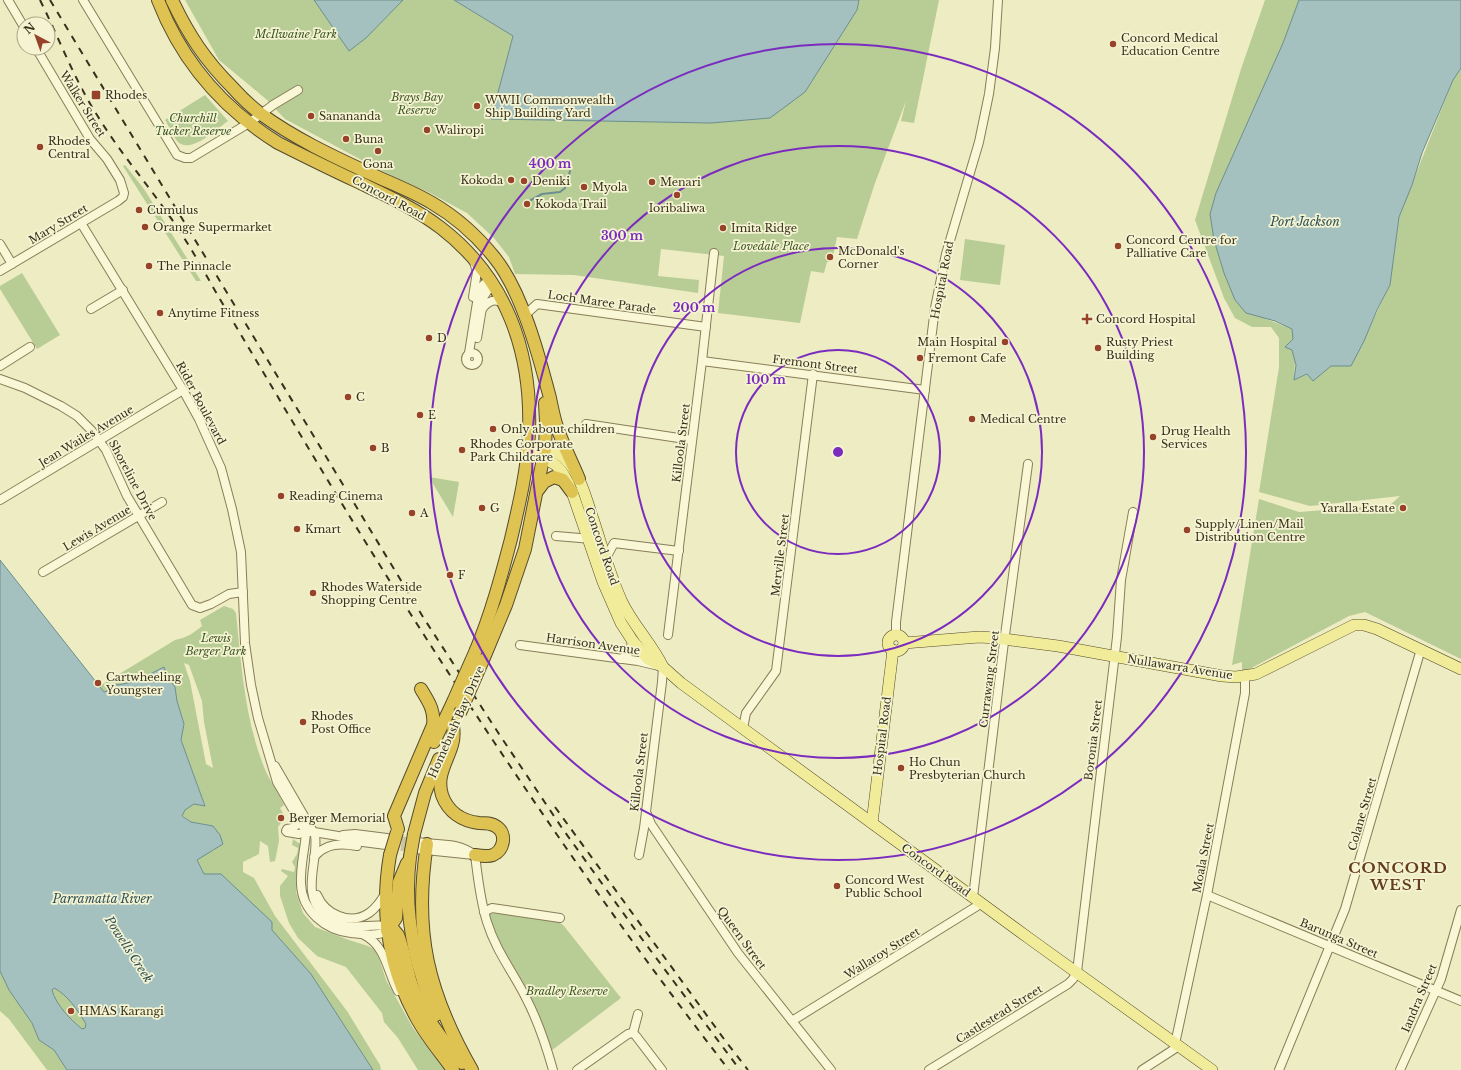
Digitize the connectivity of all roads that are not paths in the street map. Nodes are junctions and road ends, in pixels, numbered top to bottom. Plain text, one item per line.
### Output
1 (8, 0) edge
2 (83, 0) edge
3 (158, 0) edge
4 (172, 0) edge
5 (998, 0) edge
6 (17, 16) edge
7 (41, 56) edge
8 (298, 90) dead end
9 (261, 114) junction
10 (249, 123) junction
11 (124, 193) joint
12 (81, 223) junction
13 (0, 244) edge
14 (714, 253) dead end
15 (472, 257) junction
16 (12, 264) junction
17 (0, 271) edge
18 (506, 275) junction
19 (492, 282) junction
20 (122, 290) junction
21 (505, 304) junction
22 (482, 308) junction
23 (91, 309) dead end
24 (524, 316) junction
25 (706, 327) junction
26 (473, 328) junction
27 (30, 347) dead end
28 (702, 361) junction
29 (0, 366) edge
30 (541, 368) junction
31 (812, 374) junction
32 (0, 379) edge
33 (183, 390) junction
34 (925, 390) junction
35 (586, 424) dead end
36 (99, 440) junction
37 (692, 440) junction
38 (545, 453) junction
39 (527, 454) junction
40 (1028, 464) dead end
41 (579, 479) junction
42 (537, 491) junction
43 (572, 492) junction
44 (0, 500) edge
45 (162, 502) dead end
46 (1133, 512) dead end
47 (138, 516) junction
48 (556, 536) dead end
49 (588, 539) junction
50 (600, 540) junction
51 (679, 551) junction
52 (606, 558) junction
53 (43, 572) dead end
54 (243, 592) junction
55 (668, 635) dead end
56 (896, 635) junction
57 (1004, 639) junction
58 (632, 640) junction
59 (904, 643) junction
60 (520, 645) dead end
61 (1421, 649) junction
62 (893, 650) junction
63 (479, 655) junction
64 (1115, 656) junction
65 (621, 659) junction
66 (662, 667) junction
67 (1461, 669) edge
68 (1245, 676) junction
69 (421, 689) dead end
70 (453, 726) junction
71 (743, 728) junction
72 (269, 755) junction
73 (646, 811) junction
74 (297, 817) junction
75 (872, 823) junction
76 (310, 832) junction
77 (392, 840) junction
78 (418, 846) junction
79 (639, 855) dead end
80 (475, 856) junction
81 (314, 857) junction
82 (312, 872) junction
83 (386, 894) junction
84 (1207, 895) junction
85 (978, 900) junction
86 (1461, 910) edge
87 (484, 912) junction
88 (560, 918) dead end
89 (388, 928) junction
90 (362, 934) junction
91 (1330, 946) junction
92 (1076, 972) junction
93 (1436, 991) junction
94 (1461, 1001) edge
95 (638, 1014) dead end
96 (417, 1018) junction
97 (792, 1021) junction
98 (632, 1033) junction
99 (1177, 1045) junction
100 (464, 1069) edge
101 (553, 1070) edge
102 (577, 1070) edge
103 (662, 1070) edge
104 (832, 1070) edge
105 (929, 1070) edge
106 (1142, 1070) edge
107 (1212, 1070) edge
108 (1279, 1070) edge
109 (1400, 1070) edge

1 - 6 street
2 - 10 street
3 - 10 highway, Concord Road
4 - 9 highway, Concord Road
5 - 34 street, Hospital Road
7 - 11 street, Walker Street
8 - 9 street
9 - 10 street
9 - 18 highway, Concord Road
10 - 15 highway, Concord Road
11 - 12 street, Mary Street
12 - 16 street, Mary Street
12 - 20 street, Rider Boulevard
13 - 16 street
14 - 25 street, Killoola Street
15 - 19 highway, Concord Road
15 - 26 street
16 - 17 street, Mary Street
18 - 19 highway
18 - 24 highway, Concord Road
19 - 21 highway, Concord Road
19 - 22 street
19 - 26 street
20 - 23 street
20 - 33 street, Rider Boulevard
21 - 22 street
21 - 39 highway, Concord Road
22 - 26 street
24 - 25 street, Loch Maree Parade
24 - 30 highway, Concord Road
25 - 28 street, Killoola Street
27 - 29 street
28 - 31 street, Fremont Street
28 - 37 street, Killoola Street
30 - 38 highway, Homebush Bay Drive
30 - 41 highway
31 - 34 street, Fremont Street
31 - 71 street, Merville Street
32 - 36 street, Shoreline Drive
33 - 36 street, Jean Wailes Avenue
33 - 54 street, Rider Boulevard
34 - 56 street, Hospital Road
35 - 37 street
36 - 44 street, Jean Wailes Avenue
36 - 47 street, Shoreline Drive
37 - 51 street, Killoola Street
38 - 39 main road
38 - 41 main road, Concord Road
38 - 42 highway, Homebush Bay Drive
38 - 43 main road, Concord Road
39 - 63 highway, Homebush Bay Drive
40 - 57 street, Currawang Street
41 - 50 main road, Concord Road
42 - 43 highway
42 - 63 highway, Homebush Bay Drive
43 - 49 main road, Concord Road
45 - 47 street, Lewis Avenue
46 - 64 street, Boronia Street
47 - 53 street, Lewis Avenue
47 - 54 street, Shoreline Drive
48 - 49 street
49 - 50 street
49 - 58 main road, Concord Road
50 - 52 main road, Concord Road
51 - 52 street
51 - 55 street, Killoola Street
52 - 66 main road, Concord Road
54 - 72 street, Rider Boulevard
56 - 59 main road
56 - 62 main road
57 - 59 main road, Nullawarra Avenue
57 - 64 main road, Nullawarra Avenue
57 - 85 street, Currawang Street
58 - 65 street
58 - 66 main road, Concord Road
59 - 62 main road
60 - 65 street, Harrison Avenue
61 - 67 main road, Nullawarra Avenue
61 - 68 main road, Nullawarra Avenue
61 - 91 street, Colane Street
62 - 75 main road, Hospital Road
63 - 70 highway, Homebush Bay Drive, bridge
63 - 77 highway, Homebush Bay Drive, bridge
64 - 68 main road, Nullawarra Avenue
64 - 92 street, Boronia Street
65 - 66 street, Harrison Avenue
66 - 71 main road, Concord Road
66 - 73 street, Killoola Street
68 - 84 street, Moala Street
69 - 77 highway
70 - 78 highway, Homebush Bay Drive
70 - 80 highway
71 - 75 main road, Concord Road
72 - 74 street, Rider Boulevard
72 - 76 street, Rider Boulevard
73 - 79 street, Killoola Street
73 - 97 street, Queen Street
74 - 76 street, Rider Boulevard
74 - 76 street
75 - 85 main road, Concord Road
76 - 77 street
76 - 81 street
76 - 90 street
77 - 81 street
77 - 83 highway, Homebush Bay Drive
78 - 80 street
78 - 89 highway
78 - 100 highway
78 - 100 highway, Homebush Bay Drive
80 - 87 street
81 - 82 street
82 - 83 street
82 - 89 street
83 - 89 highway, Homebush Bay Drive
84 - 91 street, Barunga Street
84 - 99 street, Moala Street
85 - 92 main road, Concord Road
85 - 97 street, Wallaroy Street
86 - 93 street, Iandra Street
87 - 88 street
87 - 101 street
89 - 90 street
89 - 96 highway, Homebush Bay Drive
89 - 100 highway
90 - 96 street
91 - 93 street, Barunga Street
91 - 108 street, Colane Street
92 - 99 main road, Concord Road
92 - 105 street, Castlestead Street
93 - 94 street, Barunga Street
93 - 109 street, Iandra Street
95 - 98 street
96 - 100 highway, Homebush Bay Drive
97 - 104 street, Queen Street
98 - 102 street
98 - 103 street
99 - 106 street
99 - 107 main road, Concord Road

